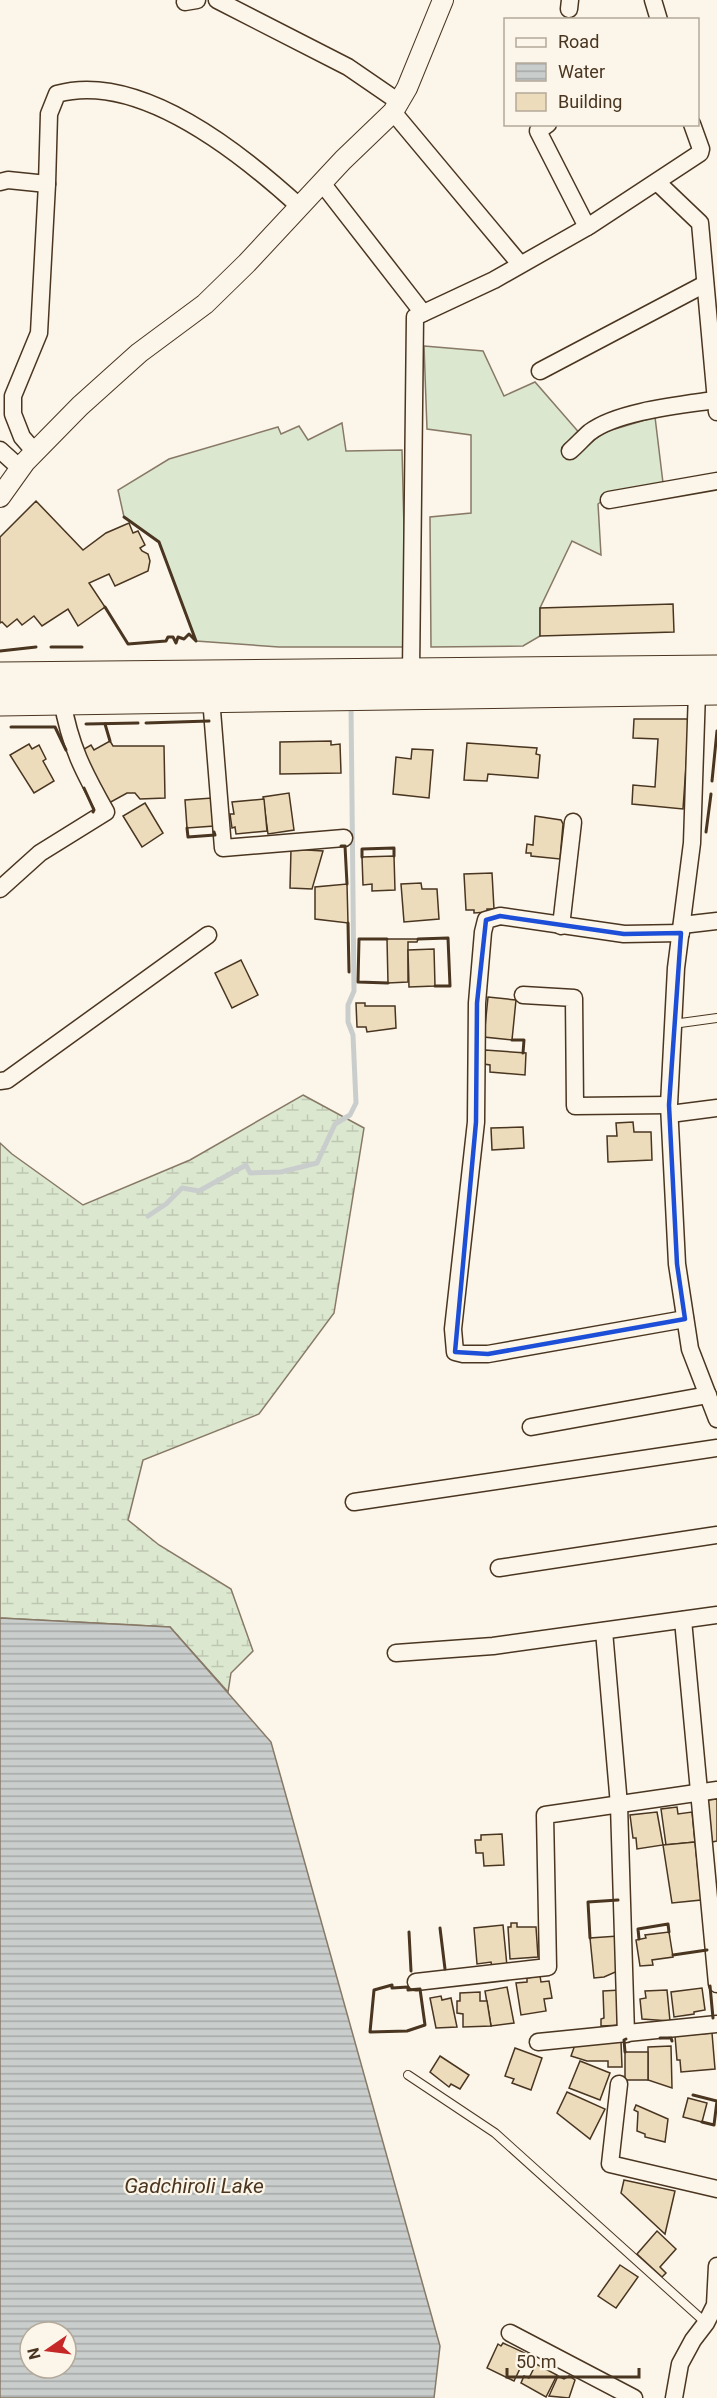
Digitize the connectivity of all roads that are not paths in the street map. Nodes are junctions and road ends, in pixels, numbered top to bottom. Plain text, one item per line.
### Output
1 (217, 0) edge
2 (443, 0) edge
3 (653, 0) edge
4 (658, 18) edge
5 (396, 107) junction
6 (546, 126) edge
7 (693, 126) edge
8 (0, 182) edge
9 (657, 182) junction
10 (322, 183) junction
11 (47, 184) junction
12 (300, 207) junction
13 (587, 227) junction
14 (520, 264) junction
15 (705, 284) junction
16 (423, 313) junction
17 (540, 371) dead end
18 (716, 406) edge
19 (0, 450) edge
20 (570, 451) dead end
21 (35, 452) junction
22 (21, 469) junction
23 (717, 481) edge
24 (0, 496) edge
25 (609, 500) dead end
26 (717, 669) edge
27 (411, 672) junction
28 (0, 676) edge
29 (707, 691) edge
30 (211, 698) junction
31 (62, 700) junction
32 (0, 702) edge
33 (573, 822) dead end
34 (344, 838) dead end
35 (0, 889) edge
36 (717, 921) edge
37 (561, 926) junction
38 (681, 929) junction
39 (208, 935) dead end
40 (523, 994) dead end
41 (717, 1018) edge
42 (673, 1024) junction
43 (0, 1082) edge
44 (717, 1108) edge
45 (670, 1110) junction
46 (685, 1319) junction
47 (708, 1395) junction
48 (717, 1419) edge
49 (531, 1427) dead end
50 (717, 1448) edge
51 (354, 1502) dead end
52 (717, 1535) edge
53 (499, 1568) dead end
54 (717, 1615) edge
55 (683, 1620) junction
56 (604, 1631) junction
57 (396, 1653) dead end
58 (717, 1790) edge
59 (699, 1793) junction
60 (619, 1805) junction
61 (416, 1982) dead end
62 (717, 1984) edge
63 (717, 2024) edge
64 (626, 2034) junction
65 (538, 2042) dead end
66 (408, 2075) dead end
67 (619, 2084) dead end
68 (717, 2189) edge
69 (717, 2266) edge
70 (706, 2324) junction
71 (510, 2333) dead end
72 (633, 2398) edge
73 (674, 2398) edge

1 - 5 street
2 - 5 street
3 - 4 street
5 - 10 street
5 - 14 street
6 - 13 street
7 - 9 street
8 - 11 street
9 - 13 street
9 - 15 street
10 - 12 street
10 - 16 street
11 - 12 street
11 - 21 street
12 - 21 street
13 - 14 street
14 - 16 street
15 - 17 street
15 - 18 street
16 - 27 street
18 - 20 street
19 - 22 street
21 - 22 street
22 - 24 street
23 - 25 street
26 - 27 highway
27 - 28 highway
29 - 30 highway
29 - 38 street
30 - 31 highway
30 - 34 street
31 - 32 highway
31 - 35 street
33 - 37 street
36 - 38 street
37 - 38 street
37 - 46 street
38 - 42 street
39 - 43 street
40 - 45 street
41 - 42 lane
42 - 45 street
44 - 45 street
45 - 46 street
46 - 47 street
47 - 48 street
47 - 49 street
50 - 51 street
52 - 53 street
54 - 55 street
55 - 56 street
55 - 59 street
56 - 57 street
56 - 60 street
58 - 59 street
59 - 60 street
59 - 62 street
60 - 61 street
60 - 64 street
63 - 64 street
64 - 65 street
66 - 70 lane
67 - 68 street
69 - 70 street
70 - 73 street
71 - 72 street

